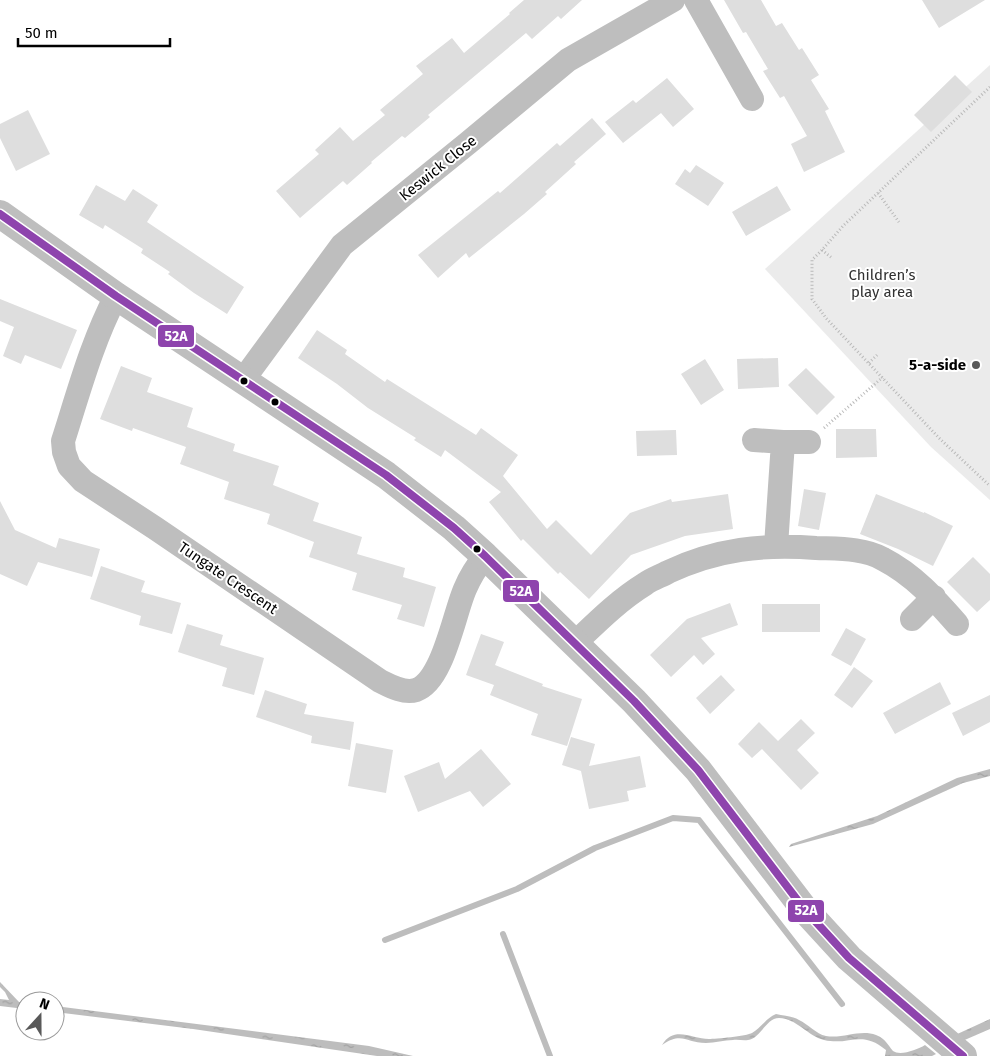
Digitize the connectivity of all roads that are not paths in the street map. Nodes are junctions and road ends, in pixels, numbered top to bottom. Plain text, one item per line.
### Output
1 (673, 0) edge
2 (696, 0) edge
3 (752, 100) dead end
4 (0, 214) edge
5 (116, 296) junction
6 (243, 380) junction
7 (754, 440) dead end
8 (783, 442) junction
9 (809, 442) road end
10 (776, 546) junction
11 (485, 556) junction
12 (934, 598) junction
13 (912, 619) dead end
14 (957, 624) dead end
15 (575, 643) junction
16 (962, 1055) edge

1 - 6 street, Keswick Close
2 - 3 street
4 - 5 street
5 - 6 street
5 - 11 street, Tungate Crescent
6 - 11 street
7 - 8 street
8 - 9 street
8 - 10 street
10 - 12 street
10 - 15 street
11 - 15 street
12 - 13 street
12 - 14 street
15 - 16 street

